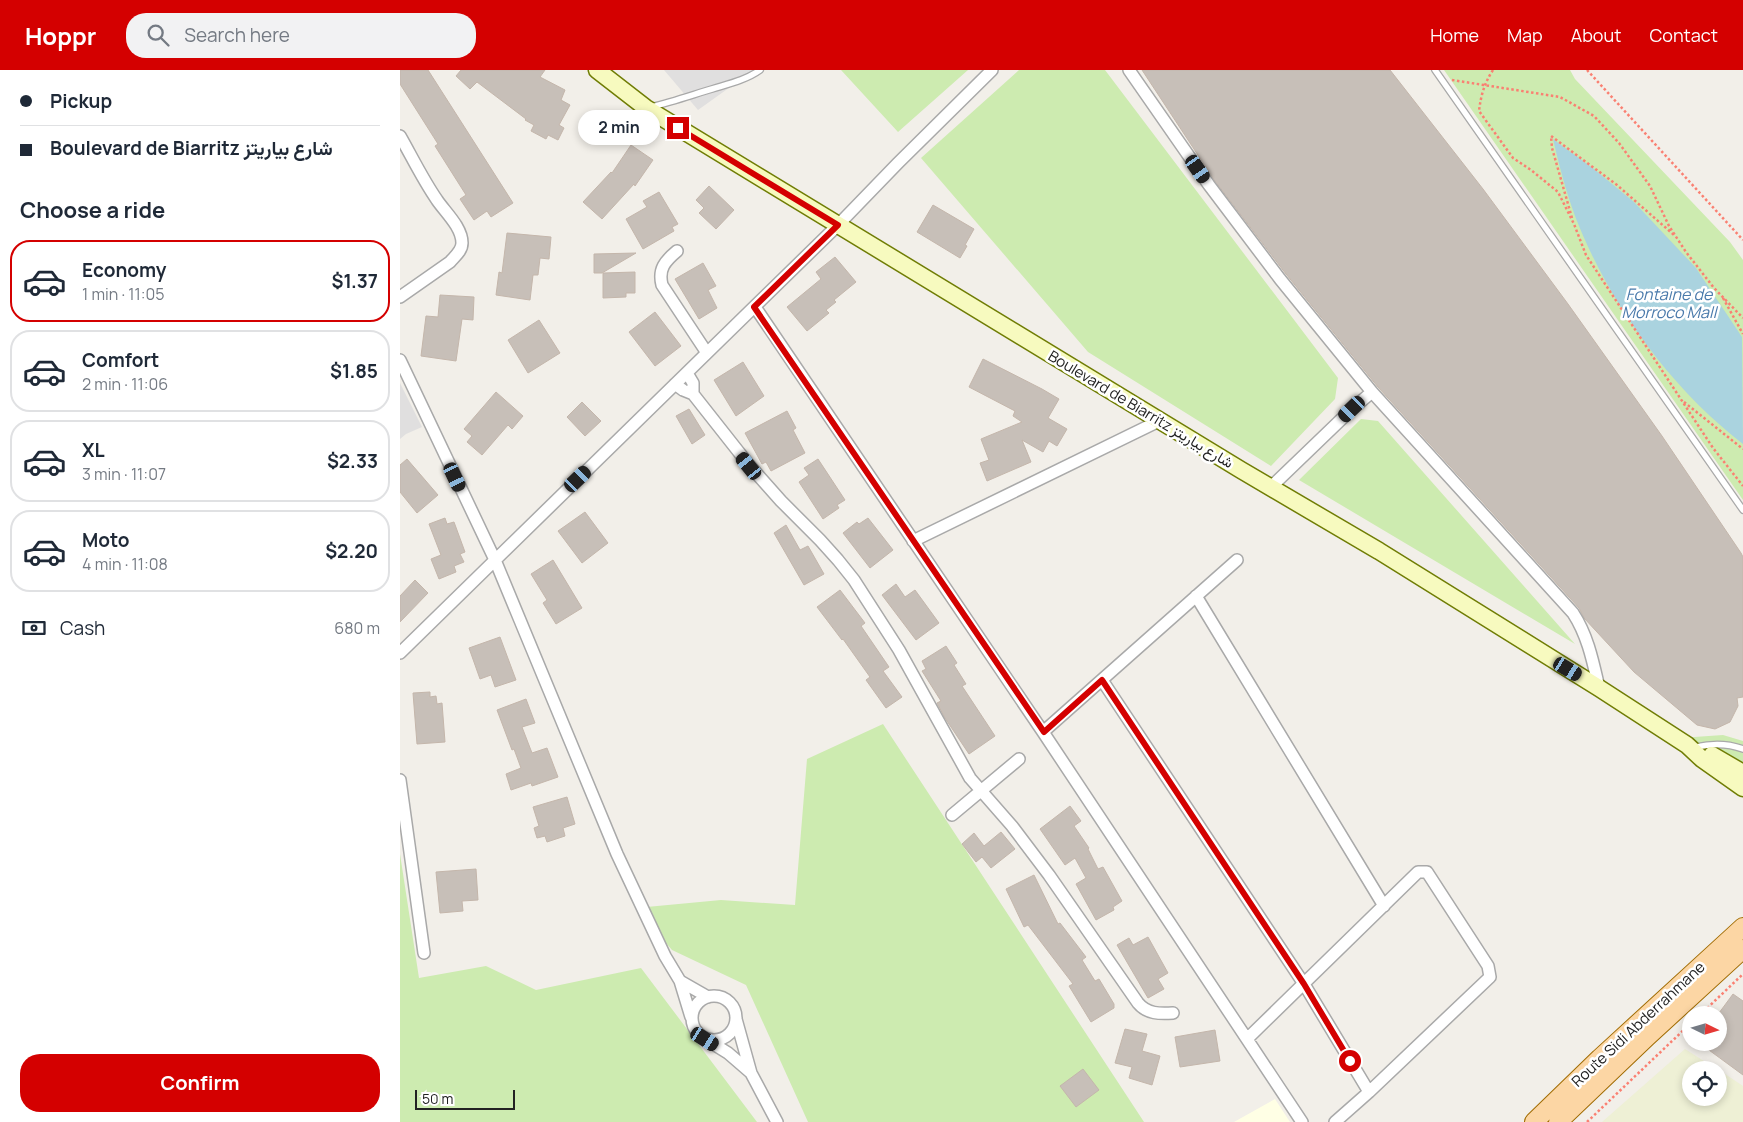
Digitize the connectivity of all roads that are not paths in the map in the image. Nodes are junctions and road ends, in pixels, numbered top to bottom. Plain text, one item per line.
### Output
1 (596, 70) edge
2 (760, 70) edge
3 (992, 70) edge
4 (1129, 70) edge
5 (1435, 70) edge
6 (646, 108) junction
7 (400, 136) edge
8 (838, 225) junction
9 (677, 251) dead end
10 (400, 297) edge
11 (754, 307) junction
12 (707, 353) junction
13 (400, 360) edge
14 (687, 372) junction
15 (675, 384) junction
16 (1372, 392) junction
17 (693, 394) junction
18 (1161, 420) junction
19 (1271, 486) junction
20 (1743, 510) edge
21 (913, 541) junction
22 (495, 560) junction
23 (1238, 560) dead end
24 (1196, 596) junction
25 (400, 653) edge
26 (1102, 680) junction
27 (1599, 688) junction
28 (1044, 732) junction
29 (1691, 746) junction
30 (1743, 749) edge
31 (1019, 759) dead end
32 (1743, 773) edge
33 (400, 780) edge
34 (1743, 788) edge
35 (981, 790) junction
36 (952, 814) dead end
37 (1384, 906) junction
38 (1743, 928) edge
39 (1743, 949) edge
40 (424, 953) dead end
41 (680, 982) junction
42 (1304, 984) junction
43 (708, 997) junction
44 (1173, 1013) dead end
45 (692, 1017) junction
46 (736, 1020) junction
47 (705, 1039) junction
48 (1247, 1039) junction
49 (751, 1073) junction
50 (1369, 1092) junction
51 (1561, 1121) edge
52 (777, 1122) edge
53 (1302, 1122) edge
54 (1335, 1122) edge
55 (1534, 1122) edge

1 - 6 street, Boulevard de Biarritz شارع بياريتز
2 - 6 lane
3 - 8 street
4 - 16 street
5 - 20 lane
6 - 8 street, Boulevard de Biarritz شارع بياريتز
7 - 10 street
8 - 11 street
8 - 18 street, Boulevard de Biarritz شارع بياريتز
9 - 12 street
11 - 12 street
11 - 21 street
12 - 14 street
13 - 22 street
14 - 15 street
14 - 17 street
15 - 17 street
15 - 22 street
16 - 19 street
16 - 27 street
17 - 35 street
18 - 19 street, Boulevard de Biarritz شارع بياريتز
18 - 21 street
19 - 27 street, Boulevard de Biarritz شارع بياريتز
21 - 28 street
22 - 25 street
22 - 41 street
23 - 24 street
24 - 26 street
24 - 37 street
26 - 28 street
26 - 42 street
27 - 29 street, Boulevard de Biarritz شارع بياريتز
28 - 48 street
29 - 30 lane
29 - 32 street, Boulevard de Biarritz شارع بياريتز
29 - 34 street, Boulevard de Biarritz شارع بياريتز
31 - 35 street
33 - 40 street
35 - 36 street
35 - 44 street
37 - 42 street
37 - 50 street
38 - 55 main road, Route Sidi Abderrahmane
39 - 51 main road, Route Sidi Abderrahmane
41 - 43 street
41 - 45 street
42 - 48 street
42 - 50 street
43 - 45 street
43 - 46 street
45 - 47 street
46 - 47 street
46 - 49 street
47 - 49 street
48 - 53 street
49 - 52 street
50 - 54 street

